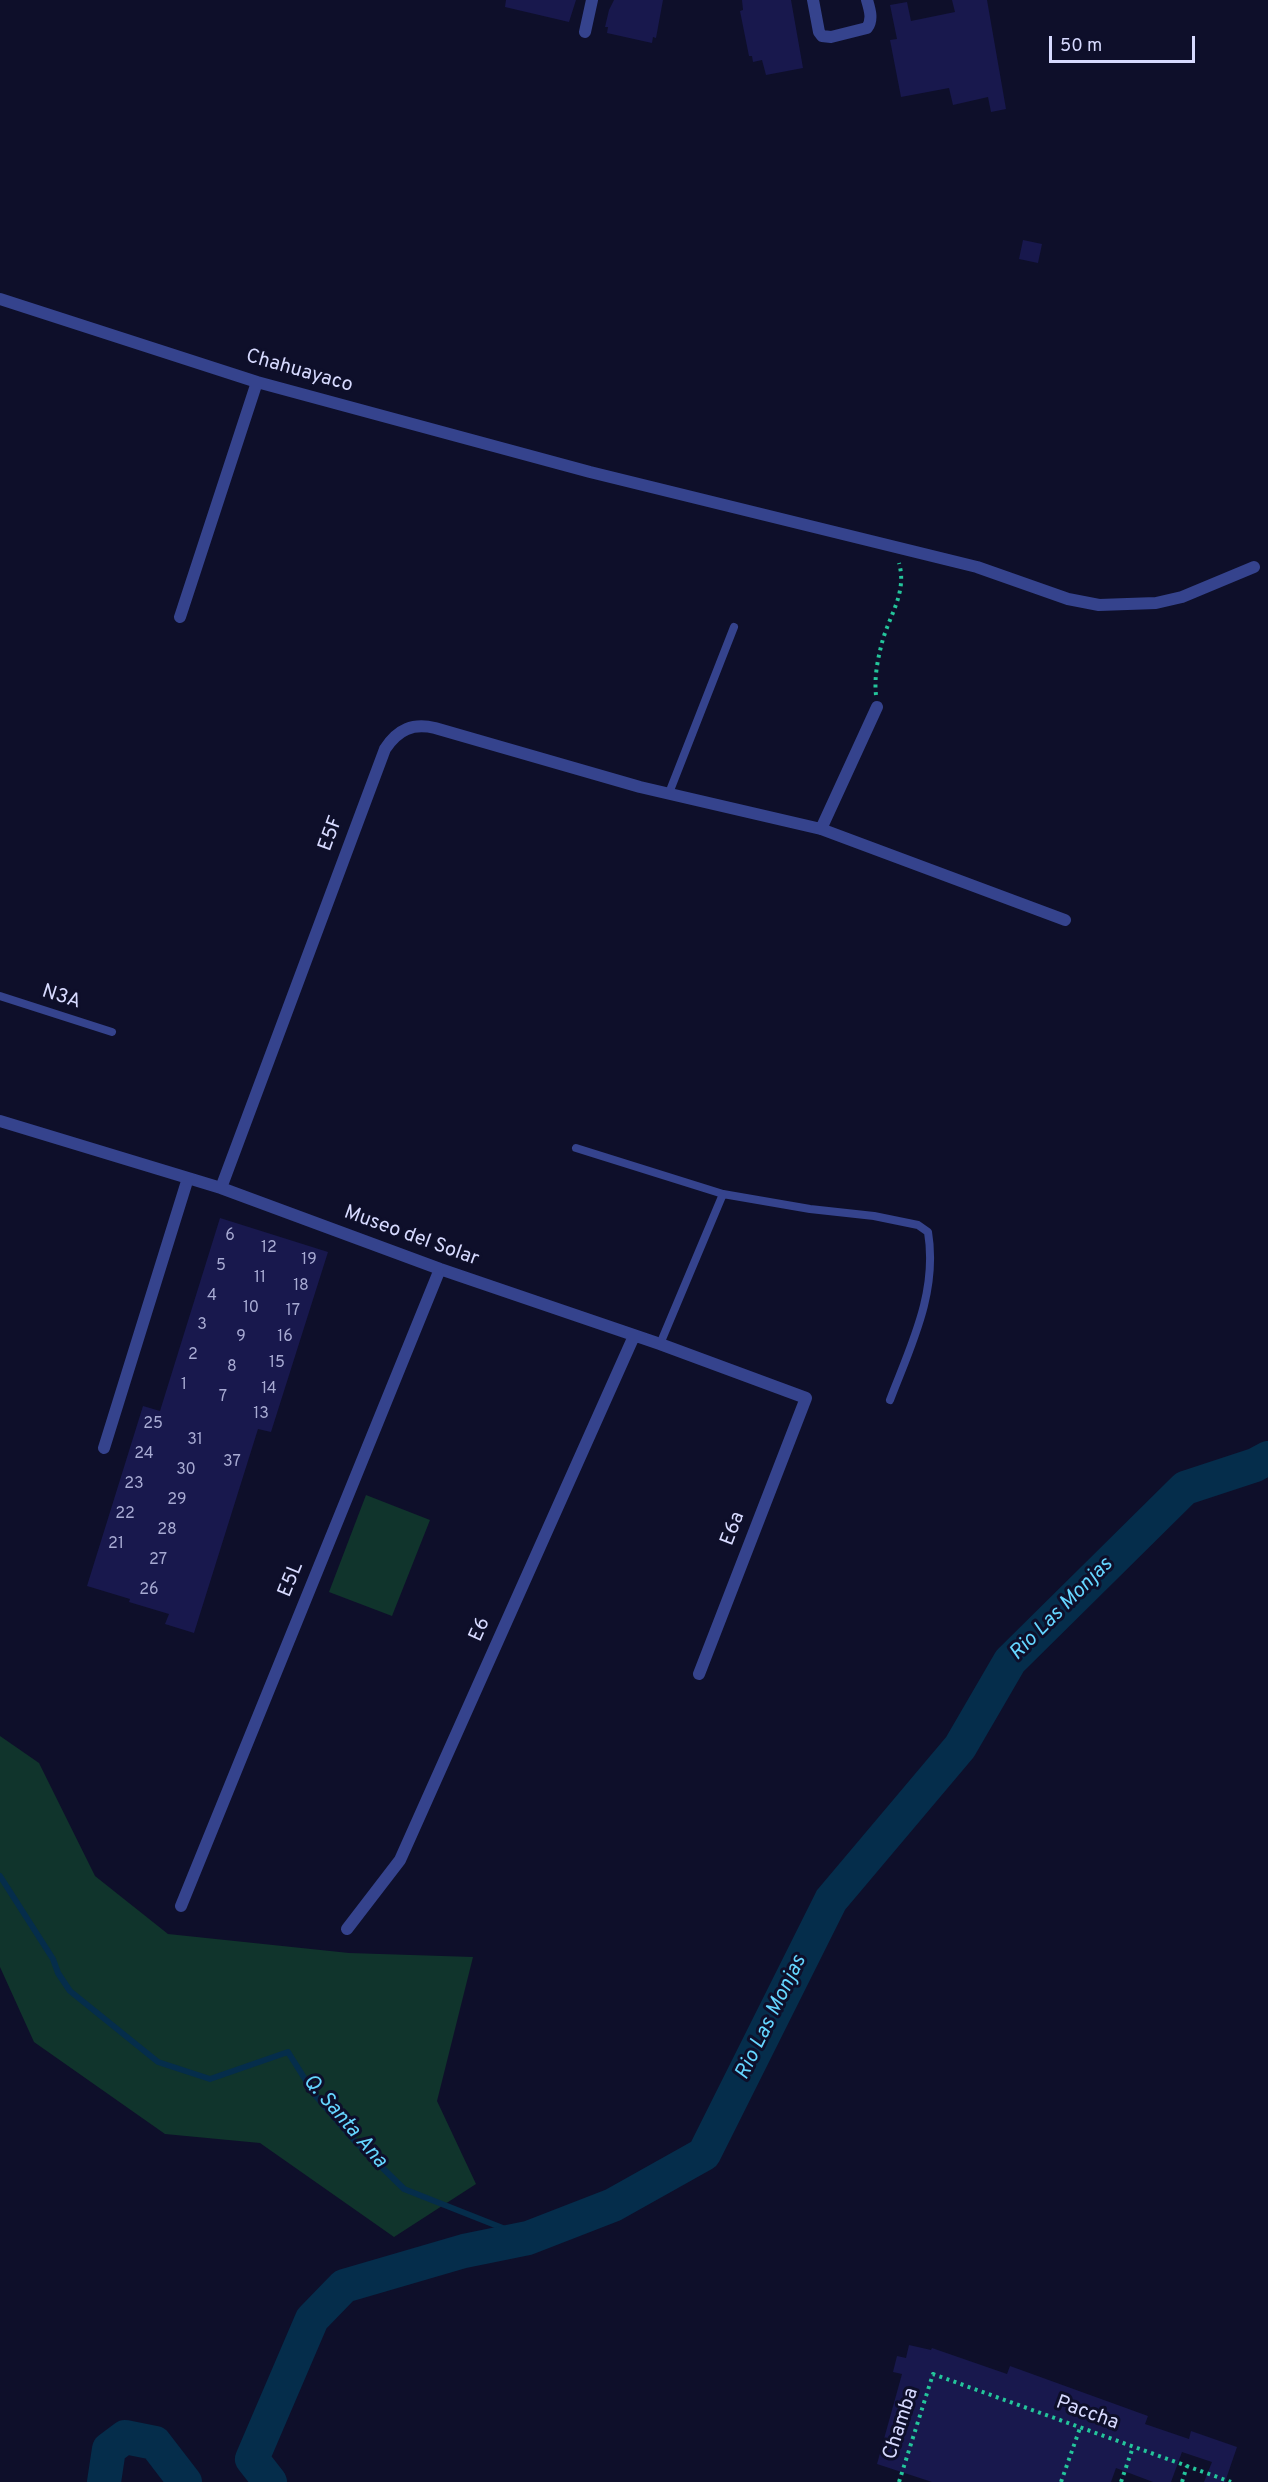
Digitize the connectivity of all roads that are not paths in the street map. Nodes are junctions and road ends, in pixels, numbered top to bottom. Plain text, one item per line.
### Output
1 (592, 0) edge
2 (813, 0) edge
3 (867, 0) edge
4 (585, 32) dead end
5 (0, 299) edge
6 (257, 381) junction
7 (1254, 567) dead end
8 (180, 617) dead end
9 (734, 627) dead end
10 (877, 707) road end
11 (669, 793) junction
12 (820, 829) junction
13 (1065, 920) dead end
14 (0, 996) edge
15 (112, 1032) dead end
16 (0, 1121) edge
17 (576, 1148) dead end
18 (188, 1178) junction
19 (221, 1188) junction
20 (723, 1194) junction
21 (440, 1269) junction
22 (634, 1336) junction
23 (660, 1344) junction
24 (806, 1398) joint
25 (890, 1400) dead end
26 (104, 1448) dead end
27 (699, 1674) dead end
28 (181, 1906) dead end
29 (347, 1929) dead end

1 - 4 street
2 - 3 street
5 - 6 street, Chahuayaco
6 - 7 street, Chahuayaco
6 - 8 street
9 - 11 lane
10 - 12 street
11 - 12 street, E5F
11 - 19 street, E5F
12 - 13 street, E5F
14 - 15 lane, N3A
16 - 18 street, Museo del Solar
17 - 20 lane
18 - 19 street, Museo del Solar
18 - 26 street
19 - 21 street, Museo del Solar
20 - 23 lane
20 - 25 lane
21 - 22 street, Museo del Solar
21 - 28 street, E5L
22 - 23 street, Museo del Solar
22 - 29 street, E6
23 - 24 street, Museo del Solar
24 - 27 street, E6a

